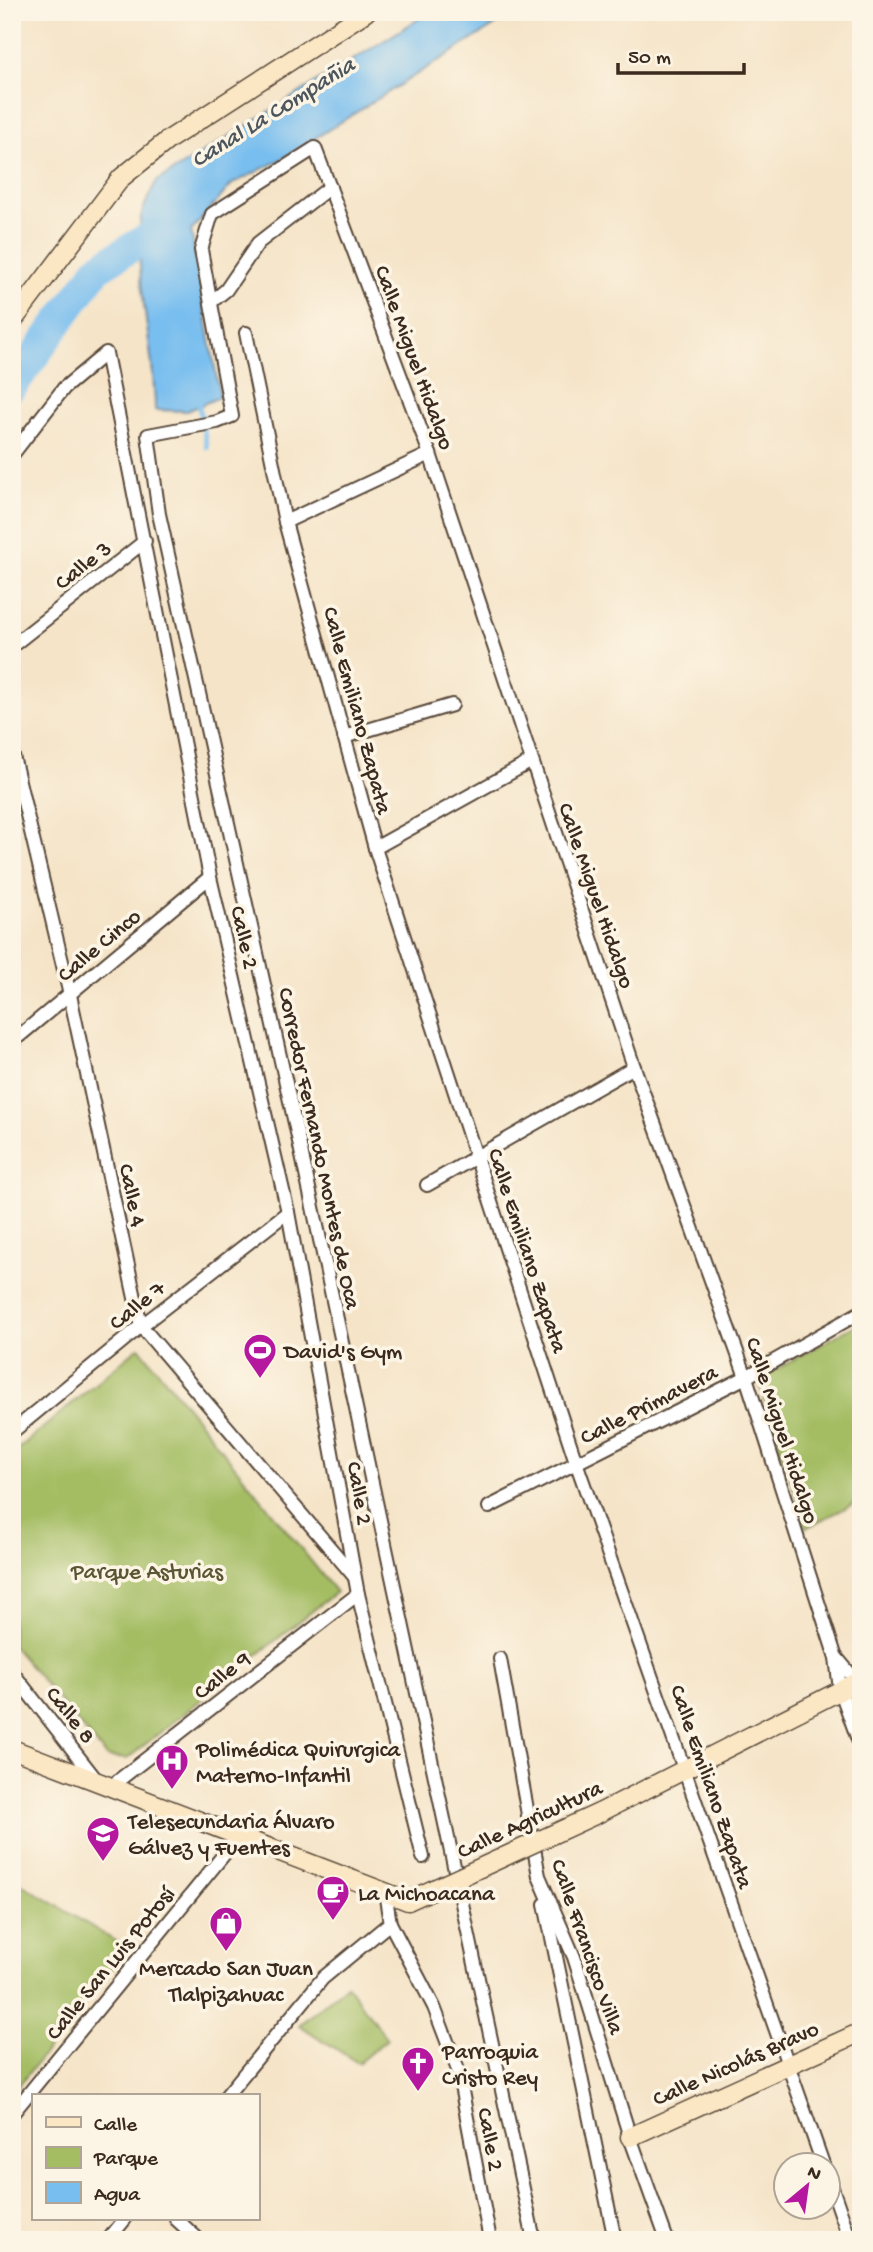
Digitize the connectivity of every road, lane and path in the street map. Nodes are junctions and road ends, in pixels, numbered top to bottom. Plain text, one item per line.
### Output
1 (366, 12) edge
2 (330, 187) junction
3 (211, 302) junction
4 (12, 322) edge
5 (246, 333) dead end
6 (430, 454) junction
7 (12, 455) edge
8 (156, 488) junction
9 (139, 513) junction
10 (285, 522) junction
11 (145, 541) junction
12 (12, 646) edge
13 (452, 705) dead end
14 (344, 737) junction
15 (12, 752) edge
16 (530, 762) junction
17 (375, 848) junction
18 (210, 877) junction
19 (70, 995) junction
20 (12, 1042) edge
21 (634, 1067) junction
22 (478, 1158) junction
23 (427, 1185) dead end
24 (288, 1212) junction
25 (861, 1312) edge
26 (141, 1326) junction
27 (746, 1377) junction
28 (12, 1432) edge
29 (576, 1462) junction
30 (489, 1507) dead end
31 (354, 1576) junction
32 (358, 1594) junction
33 (836, 1658) junction
34 (500, 1659) dead end
35 (12, 1672) edge
36 (860, 1684) edge
37 (840, 1689) junction
38 (861, 1748) edge
39 (12, 1749) edge
40 (686, 1772) junction
41 (104, 1784) junction
42 (239, 1836) junction
43 (424, 1857) dead end
44 (539, 1876) junction
45 (385, 1892) junction
46 (390, 1923) junction
47 (861, 2032) edge
48 (788, 2066) junction
49 (37, 2093) edge
50 (228, 2094) edge
51 (32, 2097) edge
52 (12, 2114) edge
53 (630, 2137) junction
54 (818, 2150) edge
55 (842, 2217) edge
56 (124, 2220) edge
57 (177, 2220) edge
58 (108, 2240) edge
59 (199, 2240) edge
60 (489, 2240) edge
61 (534, 2240) edge
62 (615, 2240) edge
63 (667, 2240) edge
64 (850, 2240) edge

1 - 4 street
2 - 3 street
2 - 3 street, Calle Miguel Hidalgo
2 - 6 street, Calle Miguel Hidalgo
3 - 8 street, Corredor Fernando Montes de Oca
5 - 10 street, Calle Emiliano Zapata
6 - 10 street
6 - 16 street, Calle Miguel Hidalgo
7 - 9 street, Calle 2
8 - 9 street
8 - 61 street, Corredor Fernando Montes de Oca
9 - 11 street, Calle 2
10 - 14 street, Calle Emiliano Zapata
11 - 12 street, Calle 3
11 - 18 street, Calle 2
13 - 14 street
14 - 17 street, Calle Emiliano Zapata
15 - 19 street, Calle 4
16 - 17 street
16 - 21 street, Calle Miguel Hidalgo
17 - 22 street, Calle Emiliano Zapata
18 - 19 street, Calle Cinco
18 - 24 street, Calle 2
19 - 20 street, Calle Cinco
19 - 26 street, Calle 4
21 - 22 street
21 - 27 street, Calle Miguel Hidalgo
22 - 23 street
22 - 29 street, Calle Emiliano Zapata
24 - 26 street, Calle 7
24 - 31 street, Calle 2
25 - 27 street, Calle Primavera
26 - 28 street, Calle 7
26 - 31 street, Calle 4
27 - 29 street, Calle Primavera
27 - 33 street, Calle Miguel Hidalgo
29 - 30 street, Calle Primavera
29 - 40 street, Calle Emiliano Zapata
31 - 32 street, Calle 2
32 - 41 street, Calle 9
32 - 43 street, Calle 2
33 - 36 street, Calle Miguel Hidalgo
33 - 37 street, Calle Miguel Hidalgo
34 - 44 street, Calle Francisco Villa
35 - 41 street, Calle 8
36 - 37 street, Calle Agricultura
37 - 38 street, Calle Miguel Hidalgo
37 - 40 street, Calle Agricultura
39 - 41 street, Calle Agricultura
40 - 45 street, Calle Agricultura, bridge
40 - 48 street, Calle Emiliano Zapata
41 - 42 street, Calle Agricultura
42 - 45 street, Calle Agricultura
42 - 49 street, Calle San Luis Potosí
44 - 53 street, Calle Francisco Villa
44 - 62 street
45 - 46 street, Calle 2
46 - 50 street
46 - 60 street, Calle 2
47 - 48 street, Calle Nicolás Bravo
48 - 53 street, Calle Nicolás Bravo
48 - 54 street, Calle Emiliano Zapata
51 - 52 street, Calle San Luis Potosí
53 - 63 street, Calle Francisco Villa
55 - 64 street
56 - 58 street
57 - 59 street

